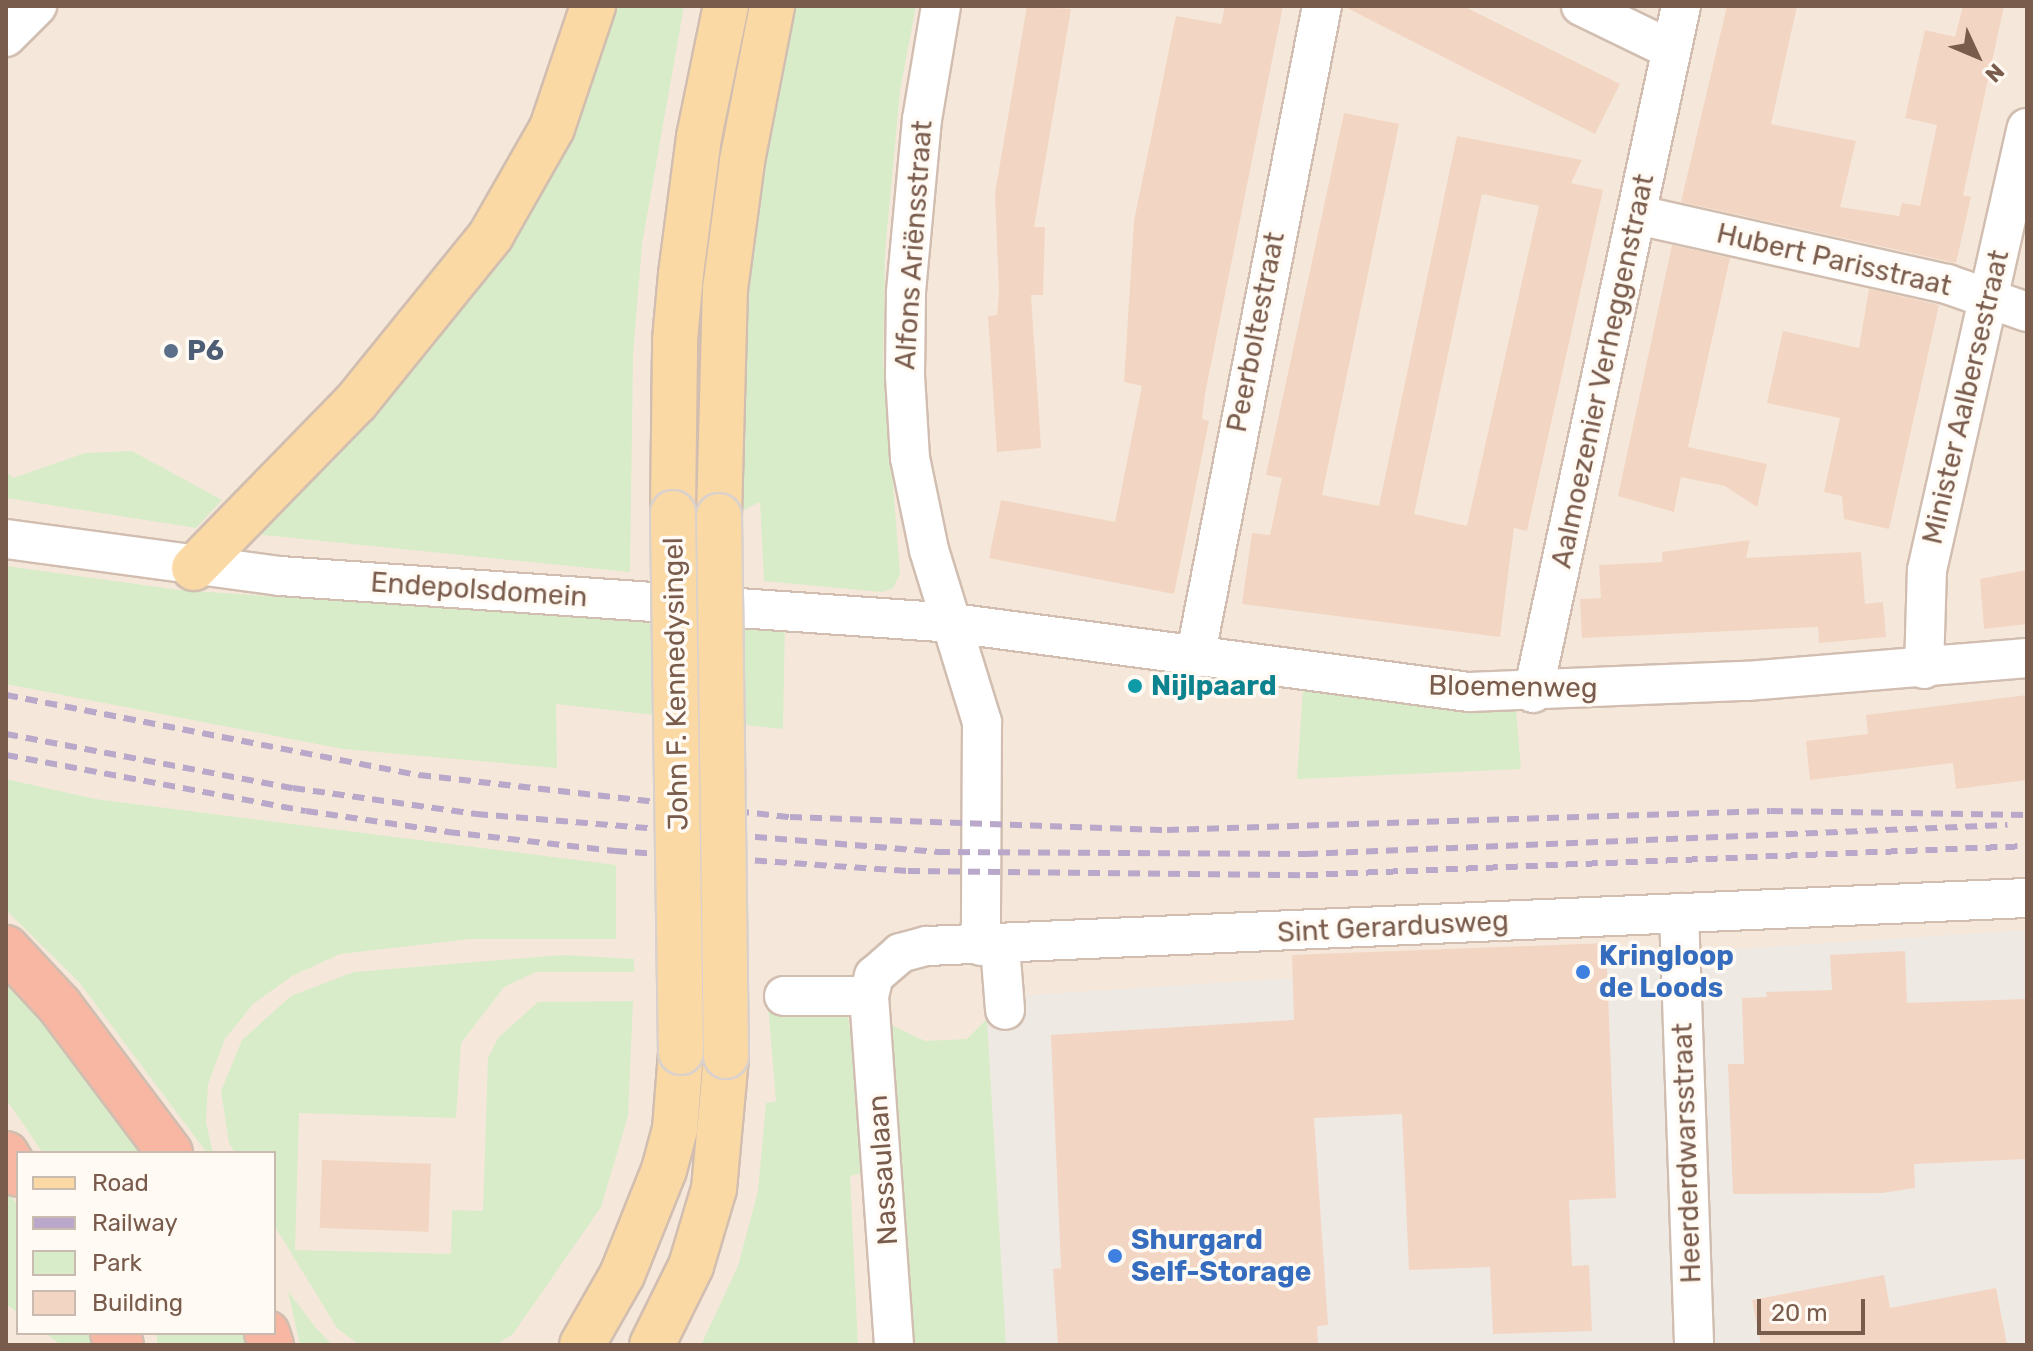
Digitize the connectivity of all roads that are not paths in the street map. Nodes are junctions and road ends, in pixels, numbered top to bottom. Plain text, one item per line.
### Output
1 (37, 6) edge
2 (593, 6) edge
3 (726, 6) edge
4 (772, 6) edge
5 (941, 6) edge
6 (1322, 6) edge
7 (1581, 6) edge
8 (1681, 6) edge
9 (6, 37) edge
10 (1670, 49) junction
11 (2027, 128) edge
12 (1638, 215) junction
13 (1987, 299) junction
14 (2027, 312) edge
15 (6, 539) edge
16 (194, 568) junction
17 (953, 623) junction
18 (1195, 658) junction
19 (2027, 658) edge
20 (1924, 669) junction
21 (1533, 693) junction
22 (2027, 898) edge
23 (1679, 913) junction
24 (991, 946) junction
25 (6, 948) edge
26 (784, 996) dead end
27 (869, 996) junction
28 (1005, 1010) dead end
29 (168, 1151) edge
30 (582, 1345) edge
31 (652, 1345) edge
32 (894, 1345) edge
33 (1694, 1345) edge

1 - 9 street
2 - 16 main road
3 - 30 main road, John F. Kennedysingel, bridge
4 - 31 main road, John F. Kennedysingel, bridge
5 - 17 street, Alfons Ariënsstraat
6 - 18 street, Peerboltestraat
7 - 10 street
8 - 10 street, Aalmoezenier Verheggenstraat
10 - 12 street, Aalmoezenier Verheggenstraat
11 - 13 street, Minister Aalbersestraat
12 - 13 street, Hubert Parisstraat
12 - 21 street, Aalmoezenier Verheggenstraat
13 - 14 street, Hubert Parisstraat
13 - 20 street, Minister Aalbersestraat
15 - 16 street, Endepolsdomein
16 - 17 street, Endepolsdomein
17 - 18 street, Bloemenweg
17 - 24 street, Alfons Ariënsstraat
18 - 21 street, Bloemenweg
19 - 20 street, Bloemenweg
20 - 21 street, Bloemenweg
22 - 23 street, Sint Gerardusweg
23 - 24 street, Sint Gerardusweg
23 - 33 street, Heerderdwarsstraat
24 - 27 street, Sint Gerardusweg
24 - 28 street, Alfons Ariënsstraat
25 - 29 highway
26 - 27 street
27 - 32 street, Nassaulaan

